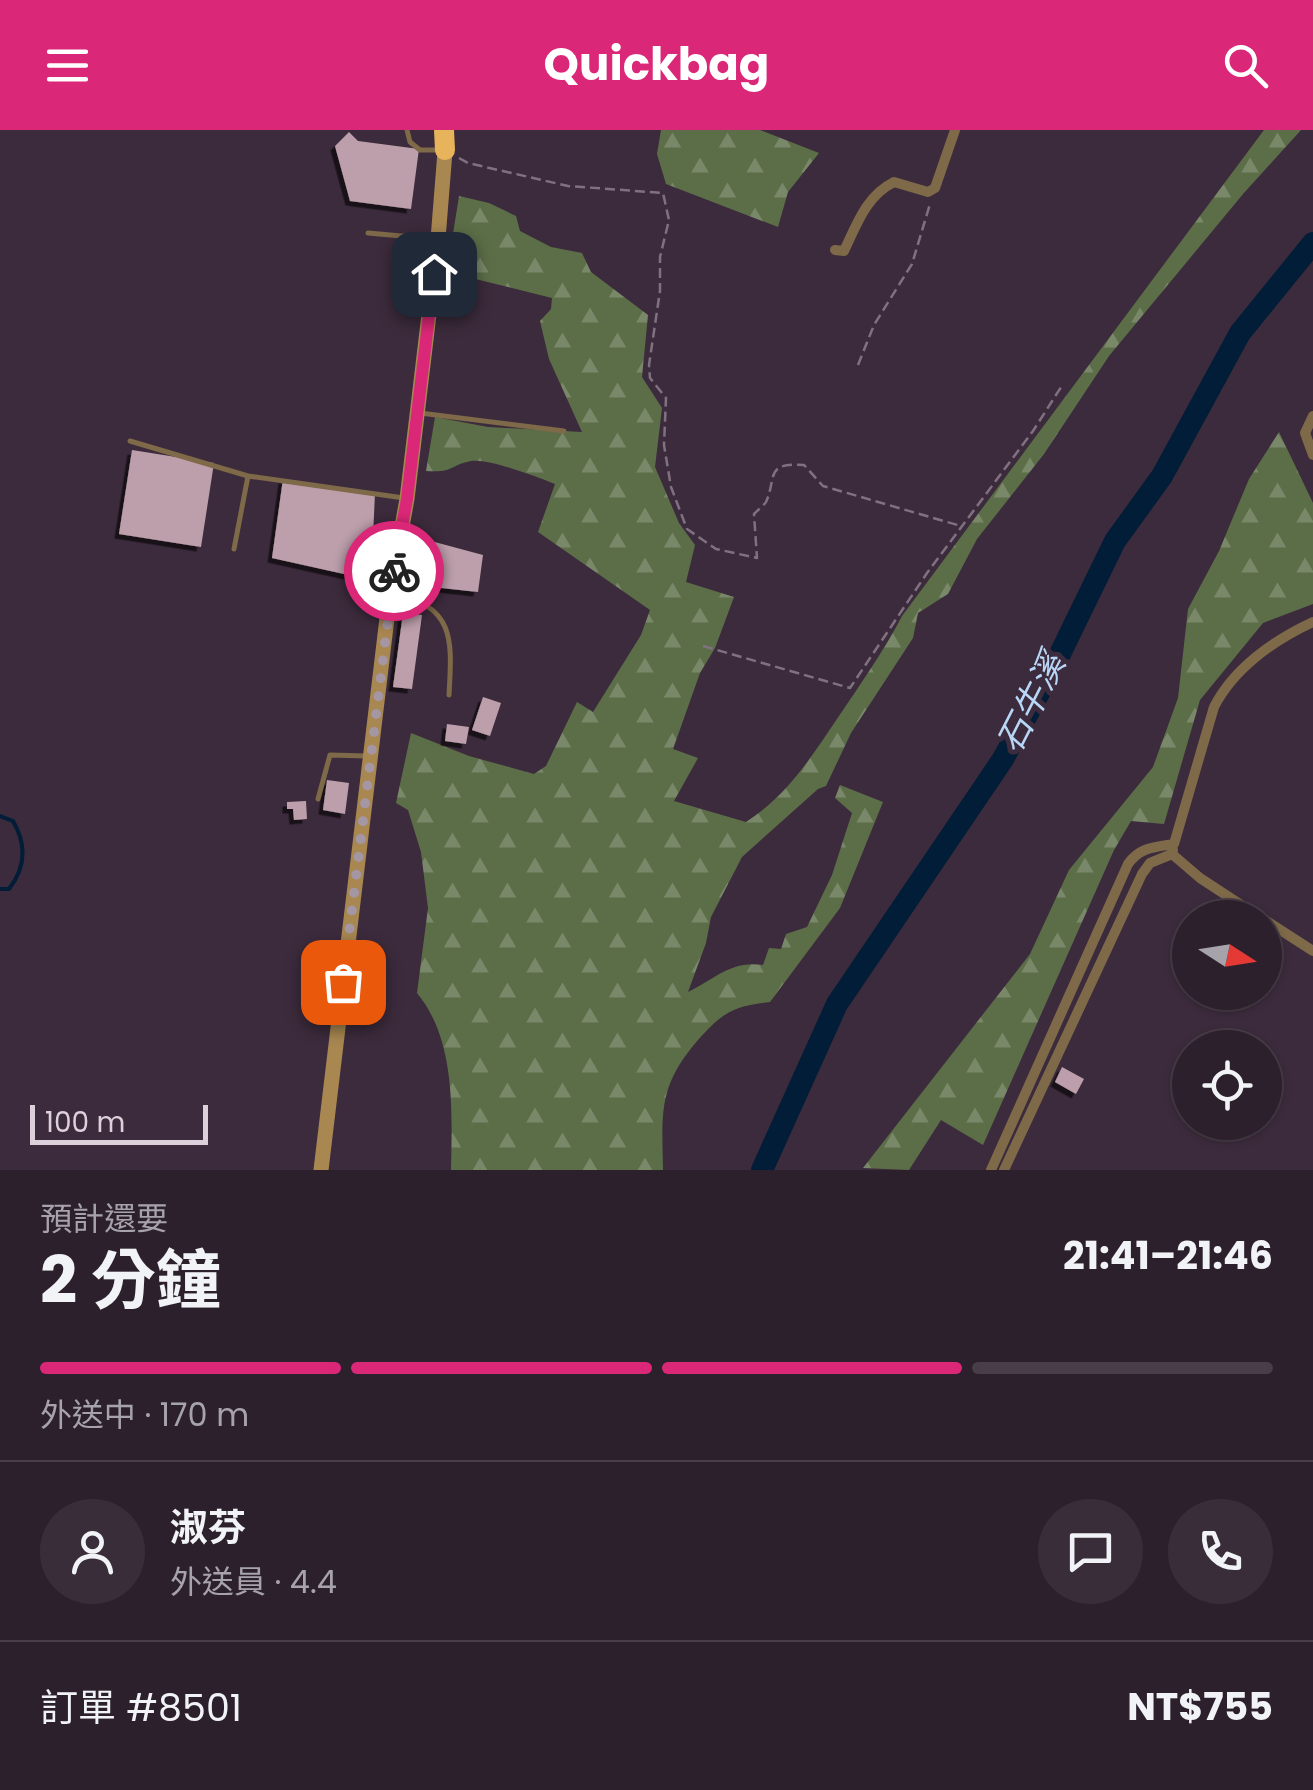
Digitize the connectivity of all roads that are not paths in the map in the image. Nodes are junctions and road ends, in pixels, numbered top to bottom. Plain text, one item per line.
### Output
1 (407, 130) edge
2 (955, 130) edge
3 (445, 137) edge
4 (368, 234) dead end
5 (438, 240) junction
6 (835, 250) dead end
7 (417, 412) junction
8 (1313, 416) edge
9 (564, 432) dead end
10 (130, 442) dead end
11 (1313, 456) edge
12 (248, 476) junction
13 (407, 499) junction
14 (234, 549) dead end
15 (390, 593) junction
16 (1313, 622) edge
17 (449, 695) dead end
18 (370, 756) junction
19 (318, 799) dead end
20 (1173, 849) junction
21 (1234, 900) edge
22 (1282, 931) edge
23 (1313, 951) edge
24 (320, 1170) edge
25 (991, 1170) edge
26 (1004, 1170) edge

1 - 3 lane
2 - 6 street
3 - 5 main road
4 - 5 lane
5 - 7 main road
7 - 9 lane
7 - 13 main road
8 - 11 street
10 - 12 lane
12 - 13 lane
12 - 14 lane
13 - 15 main road
15 - 17 lane
15 - 18 main road
16 - 20 street
18 - 19 lane
18 - 24 main road
20 - 21 street
20 - 25 street
20 - 26 street
22 - 23 street

